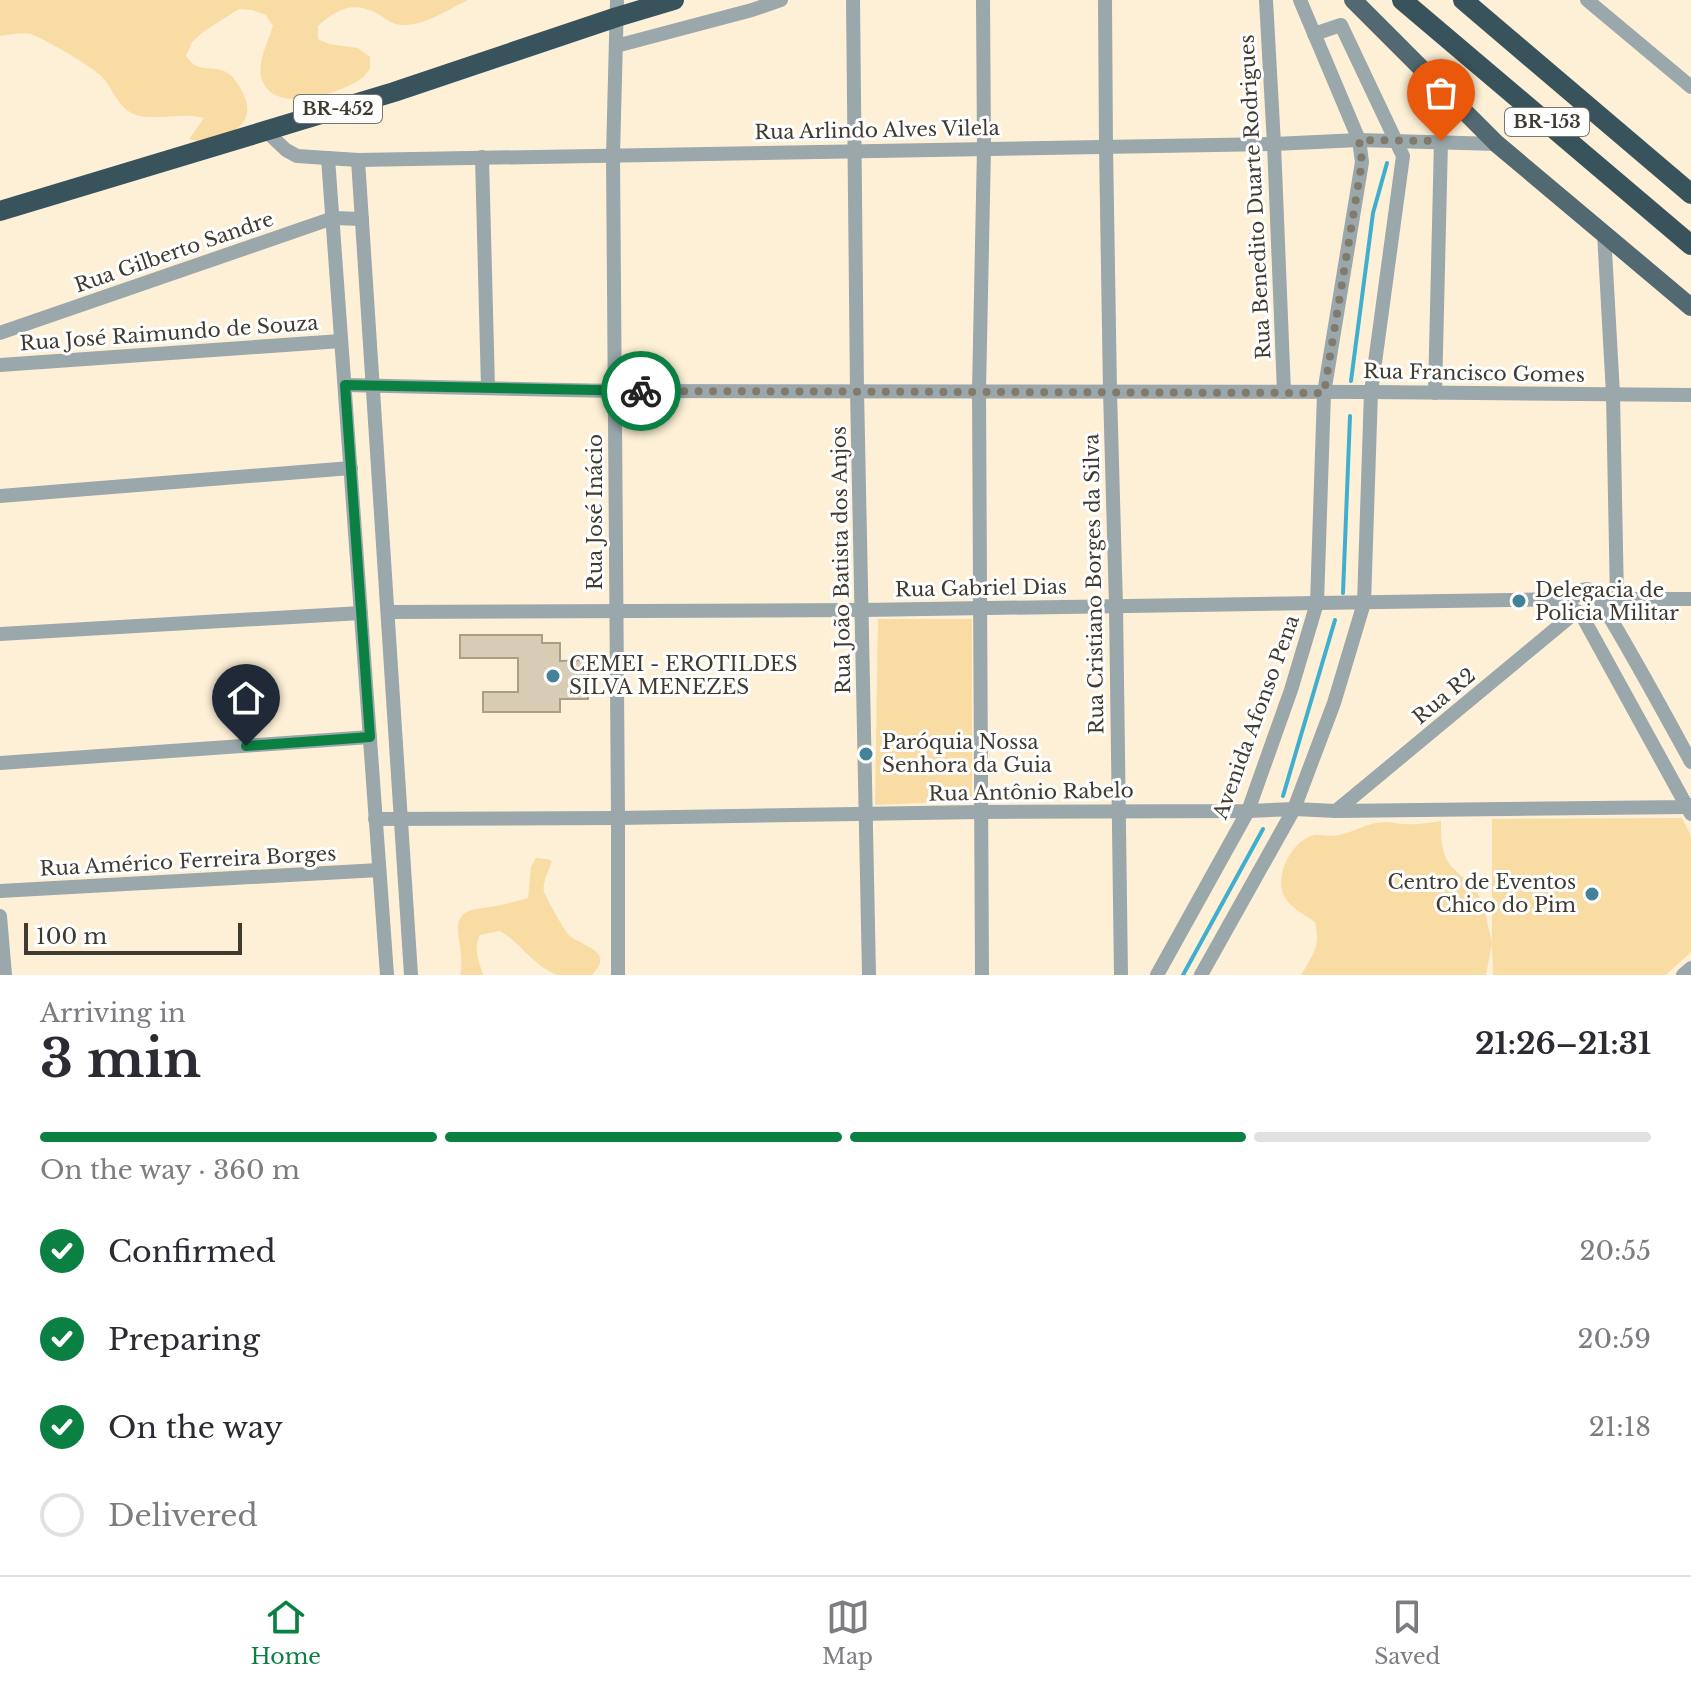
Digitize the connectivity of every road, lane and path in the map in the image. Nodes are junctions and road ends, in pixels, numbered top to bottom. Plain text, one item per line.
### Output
1 (674, 0) edge
2 (781, 0) edge
3 (853, 0) edge
4 (983, 0) edge
5 (1105, 0) edge
6 (1266, 0) edge
7 (1300, 0) edge
8 (1402, 0) edge
9 (1463, 0) edge
10 (1587, 0) edge
11 (1358, 4) edge
12 (617, 9) edge
13 (1341, 25) junction
14 (1314, 34) junction
15 (616, 46) junction
16 (1691, 87) edge
17 (267, 132) junction
18 (1359, 140) junction
19 (1441, 141) junction
20 (1396, 142) junction
21 (1274, 144) junction
22 (1497, 144) junction
23 (1106, 146) junction
24 (984, 148) junction
25 (855, 150) junction
26 (613, 155) junction
27 (482, 157) junction
28 (328, 158) junction
29 (358, 160) junction
30 (1691, 194) edge
31 (0, 211) edge
32 (333, 218) junction
33 (362, 219) junction
34 (1604, 233) junction
35 (1691, 245) edge
36 (1691, 307) edge
37 (0, 333) edge
38 (341, 341) junction
39 (0, 365) edge
40 (345, 385) junction
41 (373, 385) junction
42 (488, 388) junction
43 (614, 391) junction
44 (857, 391) junction
45 (979, 391) junction
46 (1110, 391) junction
47 (1284, 392) junction
48 (1371, 392) junction
49 (1324, 393) junction
50 (1435, 393) junction
51 (1613, 394) junction
52 (1691, 395) edge
53 (351, 468) junction
54 (0, 496) edge
55 (382, 520) junction
56 (354, 523) junction
57 (1617, 599) junction
58 (1691, 599) edge
59 (1600, 600) junction
60 (1317, 603) junction
61 (1364, 603) junction
62 (1116, 606) junction
63 (980, 608) junction
64 (1577, 608) junction
65 (863, 610) junction
66 (615, 611) junction
67 (388, 612) junction
68 (361, 613) junction
69 (0, 634) edge
70 (364, 662) junction
71 (391, 662) junction
72 (370, 737) junction
73 (1691, 762) edge
74 (0, 763) edge
75 (1294, 809) junction
76 (1690, 809) edge
77 (1118, 811) junction
78 (1248, 811) junction
79 (1336, 811) junction
80 (980, 812) junction
81 (865, 815) junction
82 (618, 818) junction
83 (375, 819) junction
84 (402, 819) junction
85 (379, 870) junction
86 (0, 891) edge
87 (0, 916) edge
88 (1691, 968) edge
89 (5, 975) edge
90 (387, 975) edge
91 (411, 975) edge
92 (618, 975) edge
93 (869, 975) edge
94 (982, 975) edge
95 (1121, 975) edge
96 (1157, 975) edge
97 (1201, 975) edge
98 (1683, 975) edge

1 - 12 highway, BR-452
2 - 15 street
3 - 25 street, Rua João Batista dos Anjos
4 - 24 street
5 - 23 street, Rua Cristiano Borges da Silva
6 - 21 street, Rua Benedito Duarte Rodrigues
7 - 14 street, Avenida Afonso Pena
8 - 35 highway, BR-153
9 - 30 highway, BR-153
10 - 16 street
11 - 13 street
11 - 22 main road
12 - 15 street, Rua José Inácio
12 - 17 highway, BR-452
13 - 14 street
13 - 20 street
14 - 18 street, Avenida Afonso Pena
15 - 26 street, Rua José Inácio
17 - 28 street, Rua Arlindo Alves Vilela
17 - 31 highway, BR-452
18 - 20 street, Rua Arlindo Alves Vilela
18 - 21 street, Rua Arlindo Alves Vilela
18 - 49 street, Avenida Afonso Pena
19 - 20 street, Rua Arlindo Alves Vilela
19 - 22 street, Rua Arlindo Alves Vilela
19 - 50 street
20 - 48 street
21 - 23 street, Rua Arlindo Alves Vilela
21 - 47 street, Rua Benedito Duarte Rodrigues
22 - 34 main road
23 - 24 street, Rua Arlindo Alves Vilela
23 - 46 street, Rua Cristiano Borges da Silva
24 - 25 street, Rua Arlindo Alves Vilela
24 - 45 street
25 - 26 street, Rua Arlindo Alves Vilela
25 - 44 street, Rua João Batista dos Anjos
26 - 27 street, Rua Arlindo Alves Vilela
26 - 43 street, Rua José Inácio
27 - 29 street, Rua Arlindo Alves Vilela
27 - 42 street
28 - 29 street, Rua Arlindo Alves Vilela
28 - 32 street
29 - 33 street
32 - 33 street, Rua Gilberto Sandre
32 - 37 street, Rua Gilberto Sandre
32 - 38 street
33 - 41 street
34 - 36 main road
34 - 51 street
38 - 39 street, Rua José Raimundo de Souza
38 - 40 street
40 - 41 street, Rua Francisco Gomes
40 - 53 street
41 - 42 street, Rua Francisco Gomes
41 - 55 street
42 - 43 street, Rua Francisco Gomes
43 - 44 street, Rua Francisco Gomes
43 - 66 street, Rua José Inácio
44 - 45 street, Rua Francisco Gomes
44 - 65 street, Rua João Batista dos Anjos
45 - 46 street, Rua Francisco Gomes
45 - 63 street
46 - 47 street, Rua Francisco Gomes
46 - 62 street, Rua Cristiano Borges da Silva
47 - 49 street, Rua Francisco Gomes
48 - 49 street, Rua Francisco Gomes
48 - 50 street, Rua Francisco Gomes
48 - 61 street
49 - 60 street, Avenida Afonso Pena
50 - 51 street, Rua Francisco Gomes
51 - 52 street, Rua Francisco Gomes
51 - 57 street
53 - 54 street
53 - 56 street
55 - 56 street
55 - 67 street
56 - 68 street
57 - 58 street, Rua Gabriel Dias
57 - 59 street, Rua Gabriel Dias
59 - 64 street
59 - 64 street, Rua Gabriel Dias
59 - 73 street
60 - 61 street, Rua Gabriel Dias
60 - 62 street, Rua Gabriel Dias
60 - 78 street, Avenida Afonso Pena
61 - 64 street, Rua Gabriel Dias
61 - 75 street
62 - 63 street, Rua Gabriel Dias
62 - 77 street, Rua Cristiano Borges da Silva
63 - 65 street, Rua Gabriel Dias
63 - 80 street
64 - 76 street
64 - 79 street, Rua R2
65 - 66 street, Rua Gabriel Dias
65 - 81 street, Rua João Batista dos Anjos
66 - 67 street, Rua Gabriel Dias
66 - 82 street, Rua José Inácio
67 - 71 street
68 - 69 street
68 - 70 street
70 - 71 street
70 - 72 street
71 - 84 street
72 - 74 street
72 - 83 street
75 - 78 street, Rua Antônio Rabelo
75 - 79 street, Rua Antônio Rabelo
75 - 97 street
76 - 79 street, Rua Antônio Rabelo
77 - 78 street, Rua Antônio Rabelo
77 - 80 street, Rua Antônio Rabelo
77 - 95 street, Rua Cristiano Borges da Silva
78 - 96 street, Avenida Afonso Pena
80 - 81 street, Rua Antônio Rabelo
80 - 94 street
81 - 82 street, Rua Antônio Rabelo
81 - 93 street, Rua João Batista dos Anjos
82 - 84 street, Rua Antônio Rabelo
82 - 92 street, Rua José Inácio
83 - 84 street, Rua Antônio Rabelo
83 - 85 street
84 - 91 street
85 - 86 street, Rua Américo Ferreira Borges
85 - 90 street
87 - 89 street
88 - 98 street

